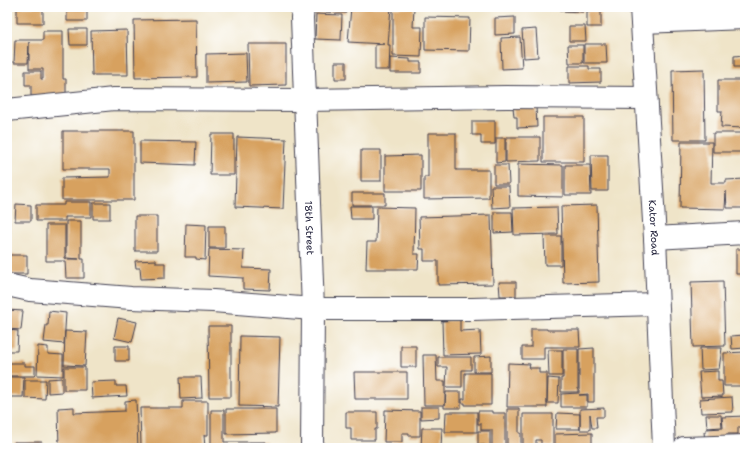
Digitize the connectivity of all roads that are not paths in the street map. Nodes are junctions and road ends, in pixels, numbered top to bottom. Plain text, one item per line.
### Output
1 (303, 7) edge
2 (641, 15) edge
3 (745, 18) edge
4 (646, 98) junction
5 (305, 100) junction
6 (7, 110) edge
7 (745, 233) edge
8 (654, 238) junction
9 (7, 285) edge
10 (657, 304) junction
11 (314, 309) junction
12 (745, 446) edge
13 (312, 448) edge
14 (664, 448) edge
15 (684, 448) edge

1 - 5 street, 18th Street
2 - 3 street
2 - 4 street, Kator Road
4 - 5 street
4 - 8 street, Kator Road
5 - 6 street
5 - 11 street, 18th Street
7 - 8 street
8 - 10 street, Kator Road
9 - 11 street
10 - 11 street
10 - 14 street, Kator Road
11 - 13 street, 18th Street
12 - 15 street

